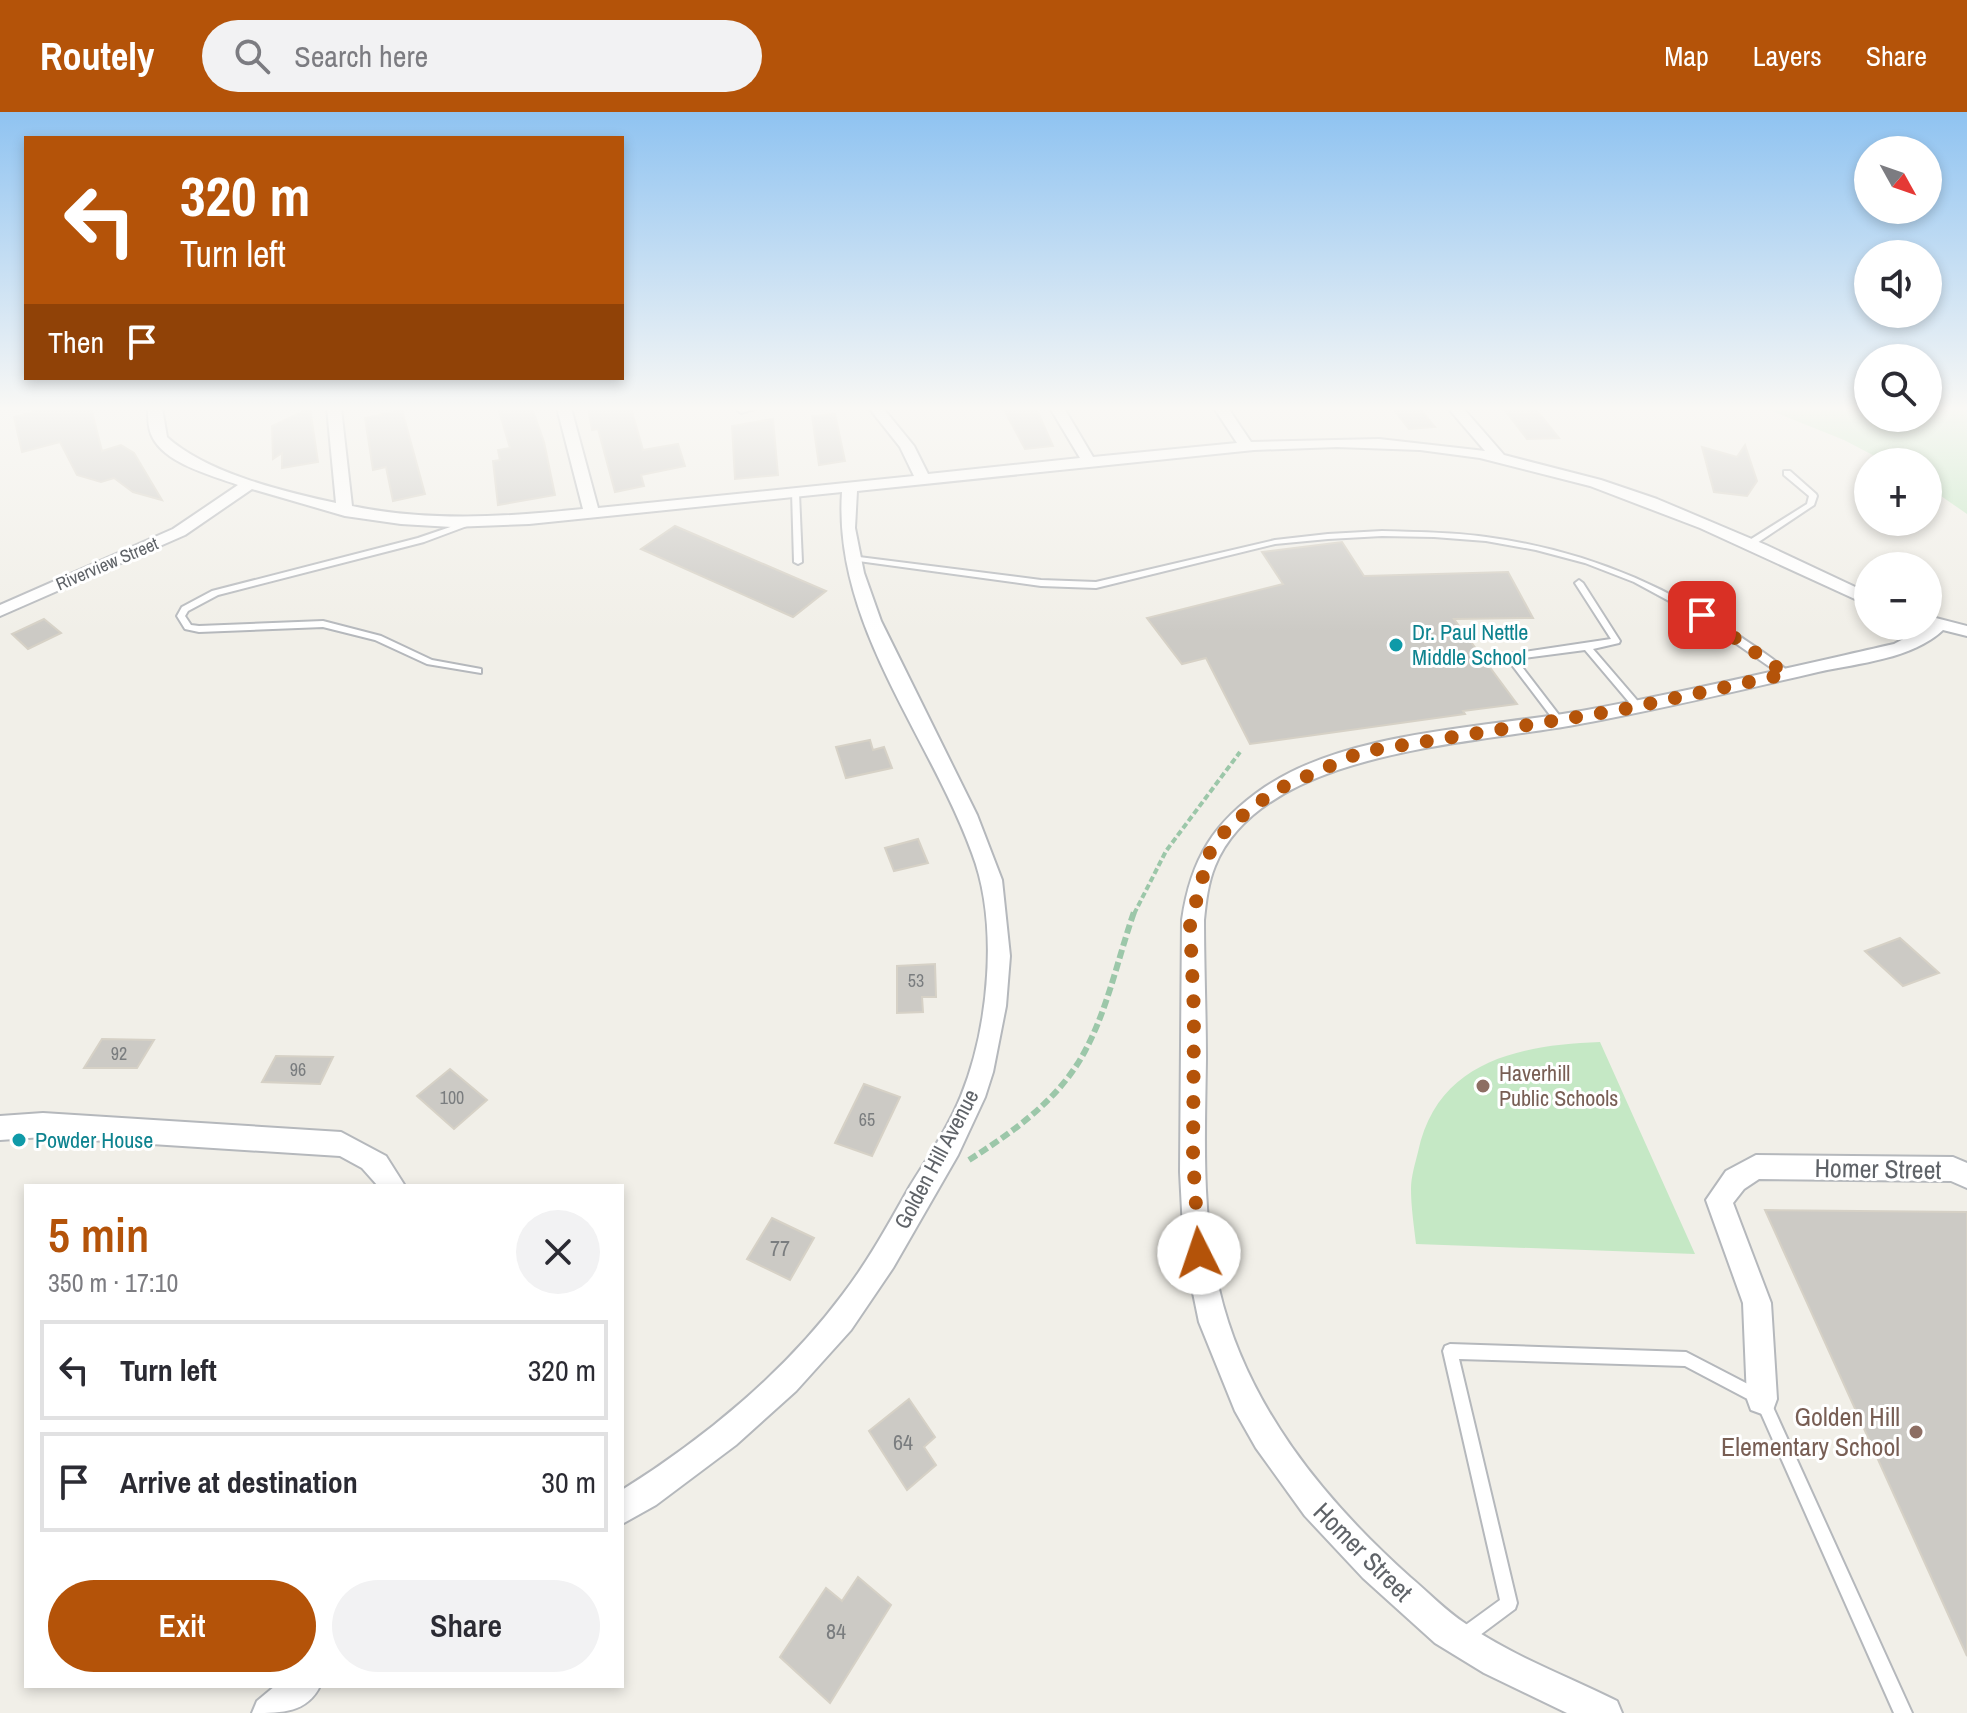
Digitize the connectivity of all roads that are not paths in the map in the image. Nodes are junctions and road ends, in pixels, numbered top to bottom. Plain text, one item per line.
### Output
1 (251, 483) joint
2 (342, 483) edge
3 (583, 483) edge
4 (889, 483) edge
5 (1598, 483) edge
6 (1800, 483) edge
7 (850, 487) junction
8 (795, 493) junction
9 (345, 511) junction
10 (591, 512) junction
11 (475, 521) junction
12 (1751, 543) junction
13 (851, 558) junction
14 (798, 562) dead end
15 (1579, 583) dead end
16 (1854, 593) edge
17 (0, 611) edge
18 (1942, 625) edge
19 (1967, 631) edge
20 (1918, 640) edge
21 (1587, 647) junction
22 (478, 671) dead end
23 (1786, 674) junction
24 (1637, 706) junction
25 (1559, 721) junction
26 (0, 1128) edge
27 (1967, 1176) edge
28 (391, 1184) edge
29 (1762, 1399) junction
30 (624, 1507) edge
31 (1459, 1640) junction
32 (300, 1688) edge
33 (269, 1713) edge
34 (1605, 1713) edge
35 (1903, 1713) edge

1 - 9 street
1 - 17 street, Riverview Street
2 - 9 street
3 - 10 street
4 - 7 street
5 - 12 street
6 - 12 lane
7 - 8 street
7 - 13 street, Golden Hill Avenue
8 - 10 street
8 - 14 lane
9 - 11 street
10 - 11 street
11 - 22 lane
12 - 16 street
13 - 23 lane
13 - 30 street, Golden Hill Avenue
15 - 21 lane
18 - 19 street
20 - 23 street, Homer Street
21 - 24 lane
21 - 25 lane
23 - 24 street, Homer Street
24 - 25 street, Homer Street
25 - 31 street, Homer Street
26 - 28 street
27 - 29 street, Homer Street
29 - 31 lane
29 - 35 lane
31 - 34 street, Homer Street
32 - 33 street

